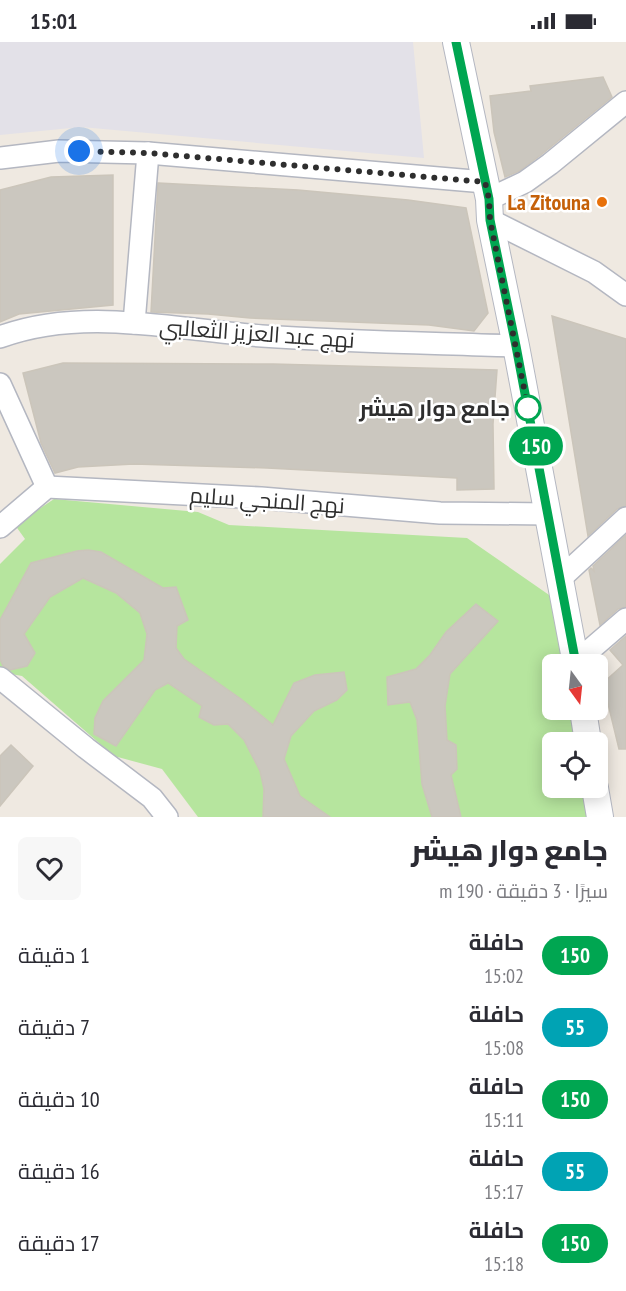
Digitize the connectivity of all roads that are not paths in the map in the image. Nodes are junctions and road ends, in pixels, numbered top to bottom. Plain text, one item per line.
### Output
1 (456, 42) edge
2 (626, 102) edge
3 (148, 153) junction
4 (0, 158) edge
5 (488, 200) junction
6 (626, 295) edge
7 (134, 323) junction
8 (0, 338) edge
9 (516, 346) junction
10 (0, 384) edge
11 (47, 487) junction
12 (549, 514) junction
13 (626, 518) edge
14 (0, 527) edge
15 (561, 578) junction
16 (626, 619) edge
17 (574, 654) edge
18 (586, 654) edge
19 (0, 678) edge
20 (597, 798) edge
21 (167, 817) edge
22 (600, 817) edge

1 - 5 street
2 - 5 street
3 - 4 street
3 - 5 street
3 - 7 street
5 - 6 street
5 - 9 street
7 - 8 street, نهج عبد العزيز الثعالبي
7 - 9 street, نهج عبد العزيز الثعالبي
9 - 12 street
10 - 11 street
11 - 12 street, نهج المنجي سليم
11 - 14 street
12 - 15 street
13 - 15 street
15 - 17 street
16 - 18 street
19 - 21 street
20 - 22 street

